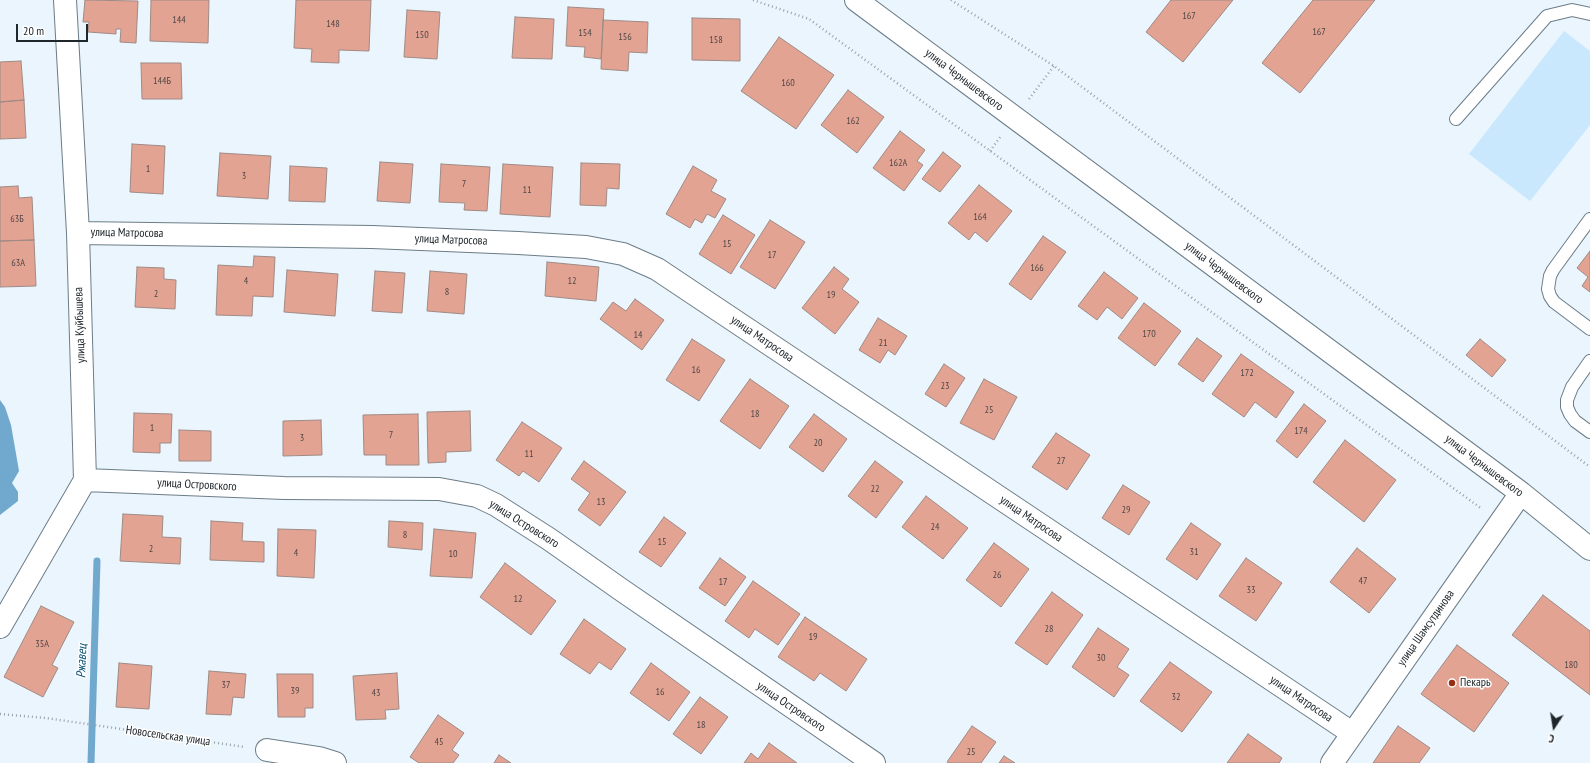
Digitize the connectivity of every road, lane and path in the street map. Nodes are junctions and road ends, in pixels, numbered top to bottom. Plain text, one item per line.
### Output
1 (65, 0) edge
2 (753, 0) edge
3 (856, 0) edge
4 (951, 0) edge
5 (1590, 14) edge
6 (1456, 119) dead end
7 (1590, 219) edge
8 (78, 233) junction
9 (1590, 329) edge
10 (1590, 361) edge
11 (1590, 432) edge
12 (1590, 467) edge
13 (85, 480) junction
14 (1521, 493) junction
15 (1500, 522) junction
16 (1590, 548) edge
17 (0, 627) edge
18 (0, 714) edge
19 (1352, 733) junction
20 (268, 750) joint
21 (335, 763) edge
22 (874, 763) edge
23 (1332, 763) edge

1 - 8 street, улица Куйбышева
2 - 15 path
3 - 14 street, улица Чернышевского
4 - 12 path
5 - 6 lane
7 - 9 lane
8 - 13 street, улица Куйбышева
8 - 19 street, улица Матросова
10 - 11 lane
13 - 17 street
13 - 22 street, улица Островского
14 - 15 street, улица Шамсутдинова
14 - 16 street, улица Чернышевского
15 - 19 street, улица Шамсутдинова
18 - 20 path, Новосельская улица
19 - 23 street, улица Шамсутдинова
20 - 21 street

